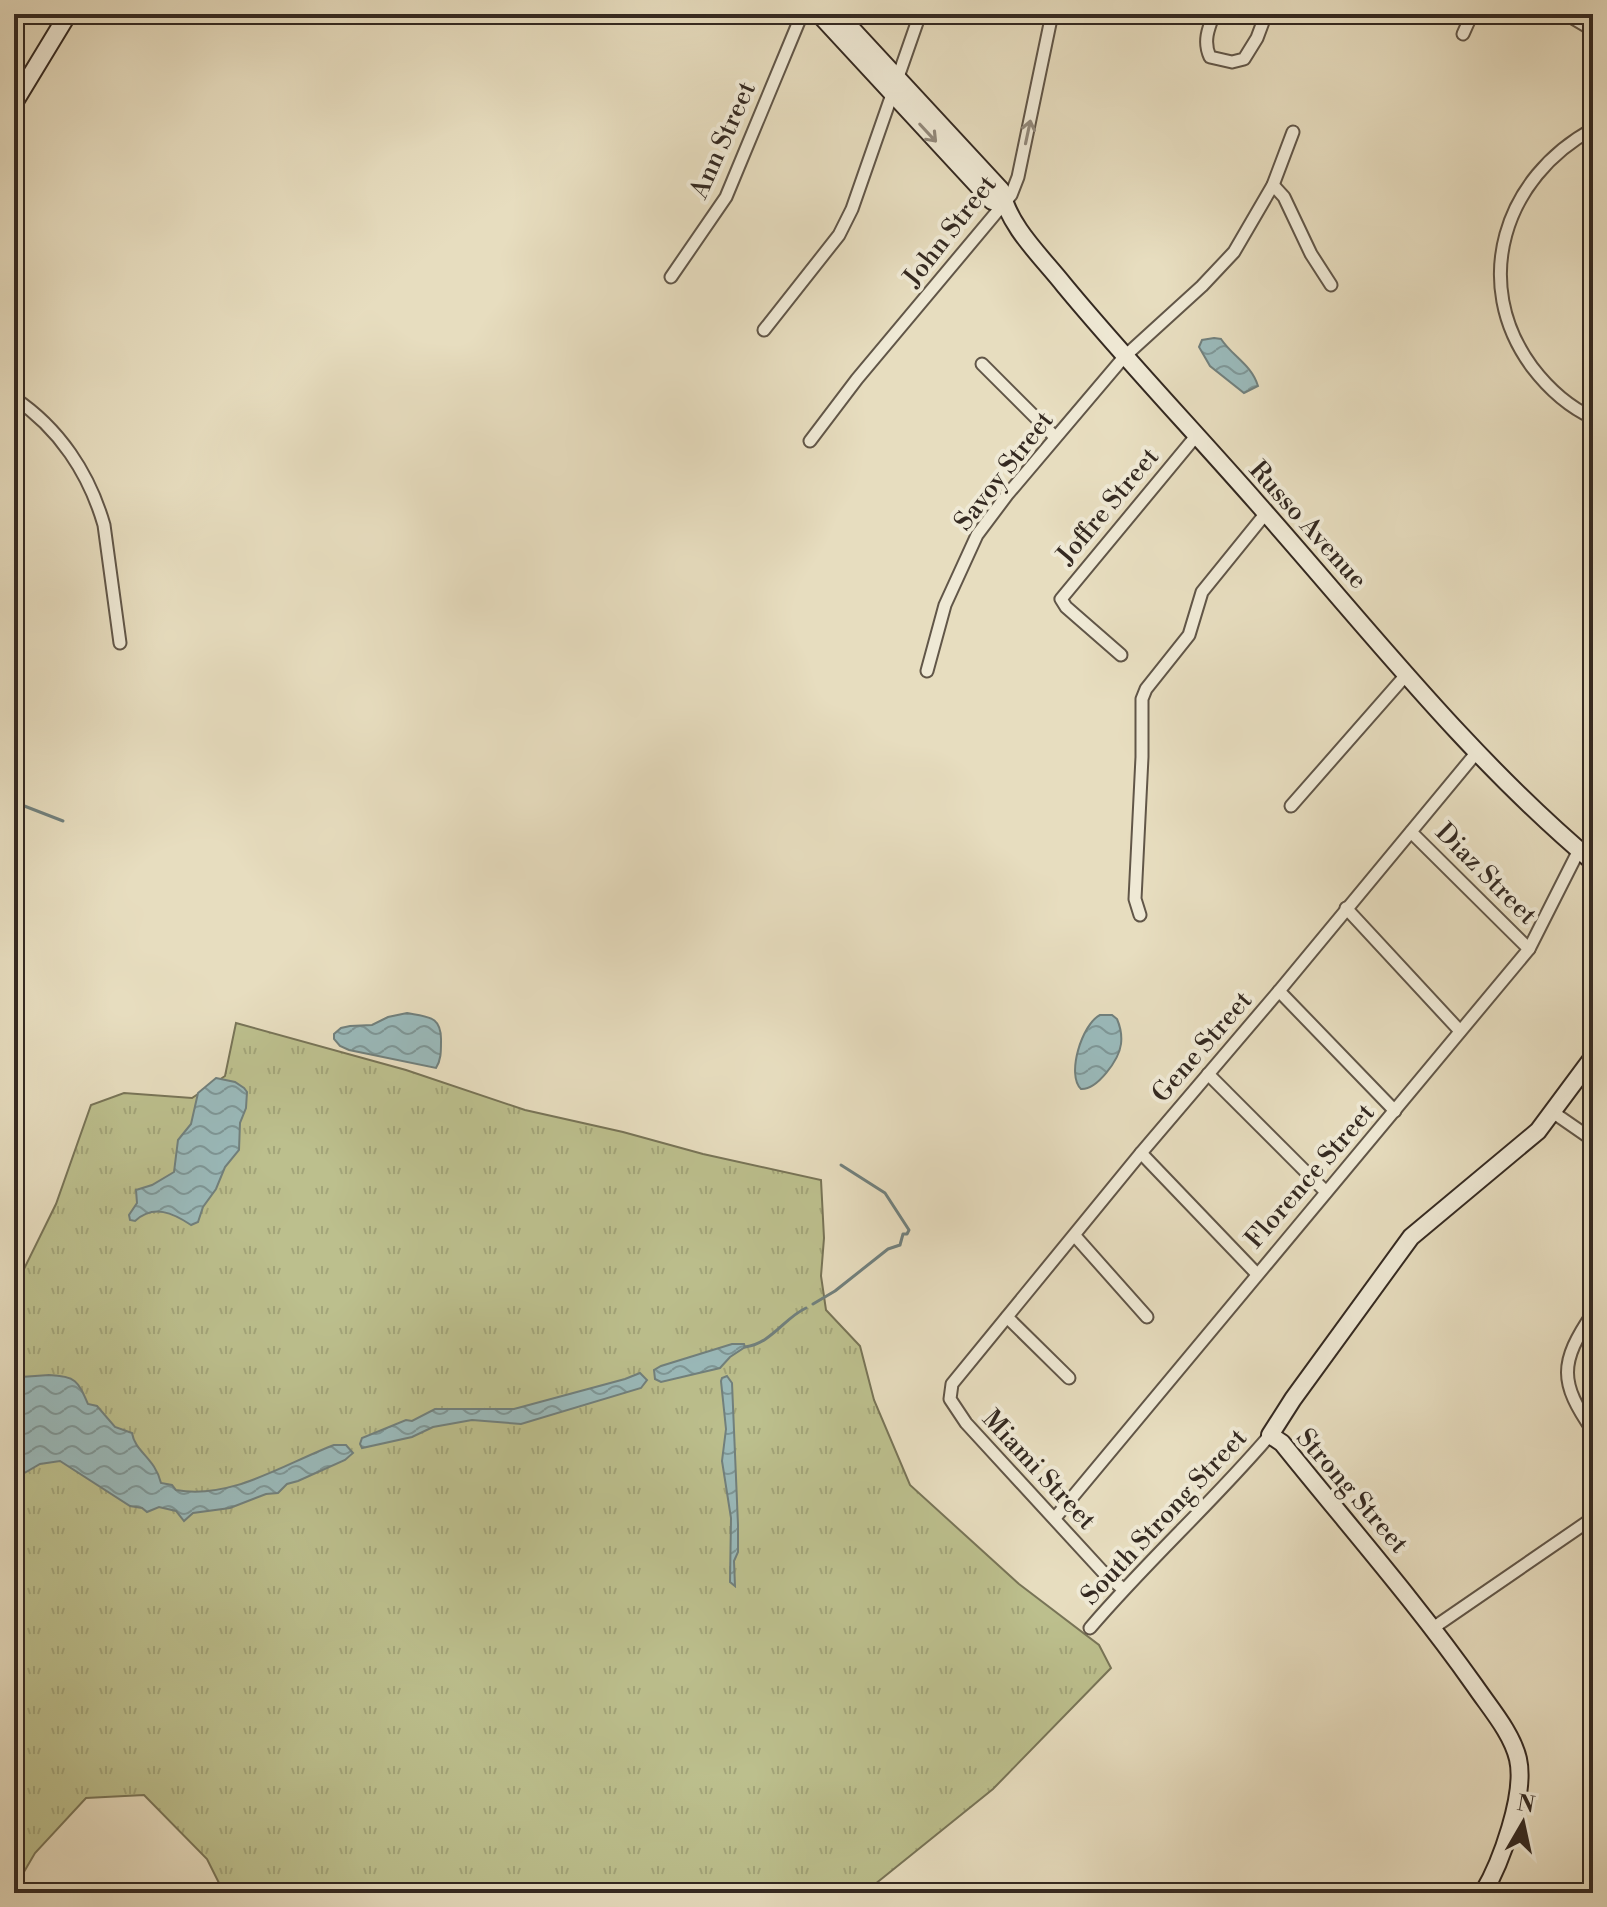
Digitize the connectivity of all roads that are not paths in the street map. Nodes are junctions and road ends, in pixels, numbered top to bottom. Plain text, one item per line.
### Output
1 (68, 14) edge
2 (802, 14) edge
3 (819, 14) edge
4 (838, 14) edge
5 (920, 14) edge
6 (1052, 14) edge
7 (1214, 14) edge
8 (1266, 14) edge
9 (1472, 14) edge
10 (1566, 14) edge
11 (1593, 30) edge
12 (1463, 34) dead end
13 (895, 86) junction
14 (14, 103) edge
15 (1593, 129) edge
16 (1293, 132) dead end
17 (1273, 185) junction
18 (1004, 205) junction
19 (671, 277) dead end
20 (1331, 285) dead end
21 (764, 330) dead end
22 (1124, 357) junction
23 (982, 364) dead end
24 (14, 398) edge
25 (1593, 418) edge
26 (1196, 436) junction
27 (1055, 437) junction
28 (810, 441) dead end
29 (1266, 513) junction
30 (120, 643) dead end
31 (1121, 655) dead end
32 (927, 671) dead end
33 (1406, 675) junction
34 (1477, 752) junction
35 (1291, 806) dead end
36 (1411, 832) junction
37 (1579, 850) junction
38 (1593, 862) edge
39 (1346, 908) junction
40 (1140, 915) dead end
41 (1529, 949) junction
42 (1279, 991) junction
43 (1460, 1031) junction
44 (1593, 1057) edge
45 (1208, 1074) junction
46 (1395, 1111) junction
47 (1554, 1113) junction
48 (1593, 1140) edge
49 (1141, 1153) junction
50 (1326, 1192) junction
51 (1075, 1236) junction
52 (1256, 1273) junction
53 (1593, 1313) edge
54 (1007, 1317) junction
55 (1147, 1317) dead end
56 (961, 1370) joint
57 (1069, 1378) dead end
58 (1593, 1431) edge
59 (1270, 1435) junction
60 (1055, 1518) junction
61 (1593, 1518) edge
62 (1123, 1589) junction
63 (1090, 1628) dead end
64 (1433, 1628) junction
65 (1483, 1893) edge

1 - 14 street
2 - 19 street, Ann Street
3 - 13 street, Russo Avenue
4 - 13 street, Russo Avenue
5 - 13 street
18 -> 6 street, John Street
7 - 8 street
9 - 12 street
10 - 11 street
13 - 18 street, Russo Avenue
13 - 21 street
15 - 25 street
16 - 17 street, Savoy Street
17 - 20 street
17 - 22 street, Savoy Street
18 - 22 street, Russo Avenue
18 - 28 street, John Street
22 - 26 street, Russo Avenue
22 - 27 street, Savoy Street
23 - 27 street
24 - 30 street
26 - 29 street, Russo Avenue
26 - 31 street, Joffre Street
27 - 32 street, Savoy Street
29 - 33 street, Russo Avenue
29 - 40 street
33 - 34 street, Russo Avenue
33 - 35 street
34 - 36 street, Gene Street
34 - 37 street, Russo Avenue
36 - 39 street, Gene Street
36 - 41 street, Diaz Street
37 - 38 street, Russo Avenue
37 - 41 street, Florence Street
39 - 42 street, Gene Street
39 - 43 street
41 - 43 street, Florence Street
42 - 45 street, Gene Street
42 - 46 street
43 - 46 street, Florence Street
44 - 47 street, Strong Street
45 - 49 street, Gene Street
45 - 50 street
46 - 50 street, Florence Street
47 - 48 street
47 - 59 street, Strong Street
49 - 51 street, Gene Street
49 - 52 street
50 - 52 street, Florence Street
51 - 54 street, Gene Street
51 - 55 street
52 - 60 street, Florence Street
53 - 58 street
54 - 56 street, Gene Street
54 - 57 street
56 - 60 street, Miami Street
59 - 62 street, South Strong Street
59 - 64 street, Strong Street
60 - 62 street, Miami Street
61 - 64 street
62 - 63 street, South Strong Street
64 - 65 street, Strong Street

